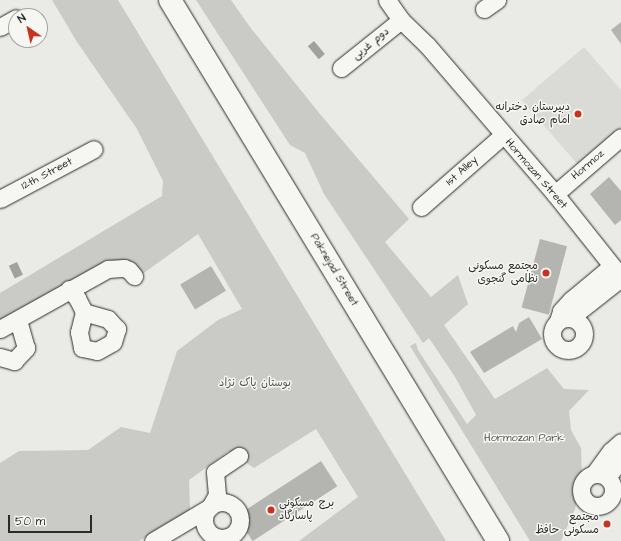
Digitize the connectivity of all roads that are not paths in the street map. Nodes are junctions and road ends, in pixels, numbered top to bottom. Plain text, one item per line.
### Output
1 (170, 0) edge
2 (387, 0) edge
3 (401, 20) junction
4 (341, 68) dead end
5 (503, 135) junction
6 (621, 137) edge
7 (94, 149) dead end
8 (555, 194) junction
9 (0, 199) edge
10 (421, 207) dead end
11 (618, 272) edge
12 (134, 276) dead end
13 (69, 290) junction
14 (84, 312) dead end
15 (18, 320) junction
16 (564, 320) dead end
17 (0, 329) edge
18 (0, 357) edge
19 (621, 442) edge
20 (239, 456) dead end
21 (621, 460) edge
22 (153, 541) edge
23 (498, 541) edge

1 - 23 main road, Paknejad Street
2 - 3 street, Hormozan Street
3 - 4 street, دوم غربی
3 - 5 street, Hormozan Street
5 - 8 street, Hormozan Street
5 - 10 street, 1st Alley
6 - 8 street, Hormoz
7 - 9 street, 12th Street
8 - 11 street, Hormozan Street
11 - 16 street
12 - 13 street
13 - 14 street
13 - 15 street
15 - 17 street
15 - 18 street
19 - 21 street
20 - 22 street

